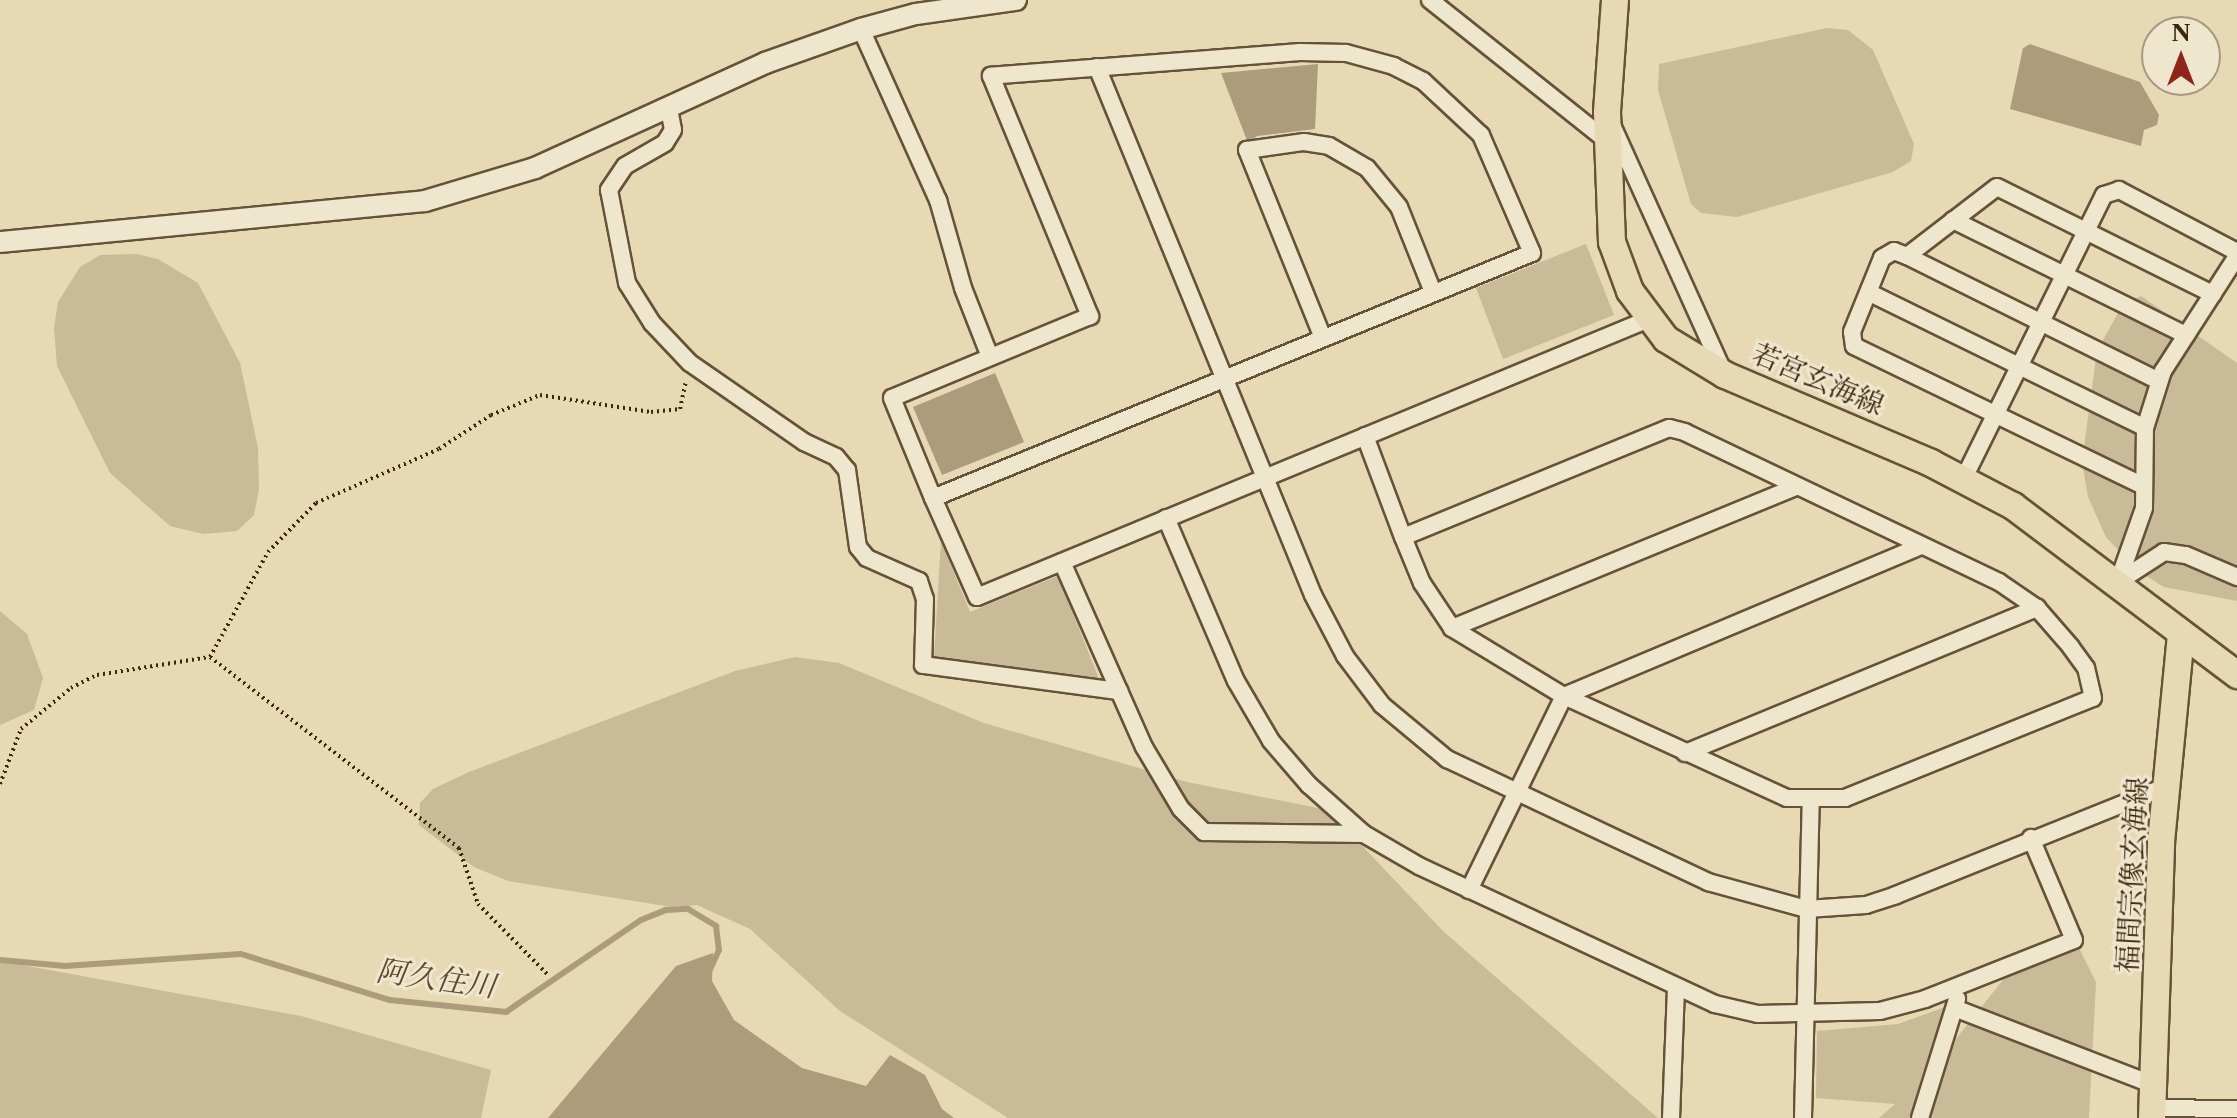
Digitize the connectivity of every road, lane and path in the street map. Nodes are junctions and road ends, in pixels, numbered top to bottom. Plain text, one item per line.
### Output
1 (1016, 0) edge
2 (1430, 0) edge
3 (1615, 0) edge
4 (1446, 8) edge
5 (861, 29) junction
6 (1097, 67) junction
7 (669, 109) junction
8 (1607, 112) junction
9 (1607, 141) junction
10 (1953, 220) junction
11 (2086, 231) junction
12 (0, 242) edge
13 (2237, 254) edge
14 (1907, 256) junction
15 (2064, 275) junction
16 (1433, 292) junction
17 (1870, 293) junction
18 (2213, 294) junction
19 (1649, 319) junction
20 (2041, 322) junction
21 (2186, 335) junction
22 (1323, 338) junction
23 (990, 357) junction
24 (690, 363) junction
25 (2019, 366) junction
26 (1725, 375) junction
27 (1224, 378) junction
28 (2159, 381) junction
29 (1995, 414) junction
30 (2145, 428) junction
31 (1365, 436) junction
32 (1265, 477) junction
33 (1964, 478) junction
34 (2143, 486) junction
35 (1795, 487) junction
36 (933, 498) junction
37 (1166, 518) junction
38 (1403, 537) junction
39 (1920, 546) junction
40 (1062, 562) junction
41 (2237, 577) edge
42 (2118, 582) junction
43 (2037, 608) junction
44 (1452, 628) junction
45 (2181, 635) junction
46 (210, 657) junction
47 (2237, 675) edge
48 (1119, 691) junction
49 (1564, 696) junction
50 (1685, 753) junction
51 (0, 784) edge
52 (2167, 786) junction
53 (1516, 790) junction
54 (1811, 800) junction
55 (1364, 834) junction
56 (2031, 838) junction
57 (1469, 890) junction
58 (1807, 909) junction
59 (548, 975) dead end
60 (1957, 985) junction
61 (1676, 988) junction
62 (1957, 1009) junction
63 (1805, 1014) junction
64 (2153, 1104) edge
65 (2237, 1109) edge
66 (1671, 1118) edge
67 (1803, 1118) edge
68 (1920, 1118) edge

1 - 5 street
2 - 4 street
3 - 8 main road, 若宮玄海線
4 - 9 street
5 - 7 street
5 - 23 street
6 - 16 street
6 - 23 street
6 - 27 street
7 - 12 street
7 - 24 street
8 - 9 main road, 若宮玄海線
8 - 26 street
9 - 19 main road, 若宮玄海線
10 - 11 street
10 - 14 street
10 - 15 street
11 - 13 street
11 - 15 street
11 - 18 street
13 - 18 street
14 - 17 street
14 - 20 street
15 - 20 street
15 - 21 street
16 - 22 street
16 - 22 street
17 - 25 street
17 - 29 street
18 - 21 street
19 - 26 main road, 若宮玄海線
19 - 31 street
20 - 25 street
20 - 28 street
21 - 28 street
22 - 27 street
23 - 36 street
24 - 46 path
24 - 48 street
25 - 29 street
25 - 30 street
26 - 33 main road, 若宮玄海線
27 - 32 street
27 - 36 street
28 - 30 street
29 - 33 street
29 - 34 street
30 - 34 street
31 - 32 street
31 - 38 street
32 - 37 street
32 - 53 street
33 - 42 main road, 若宮玄海線
34 - 42 street
35 - 38 street
35 - 39 street
35 - 44 street
36 - 40 street
37 - 40 street
37 - 55 street
38 - 44 street
39 - 43 street
39 - 49 street
40 - 48 street
41 - 42 street
42 - 45 main road, 若宮玄海線
43 - 50 street
43 - 54 street
44 - 49 street
45 - 47 main road, 若宮玄海線
45 - 52 main road, 福間宗像玄海線
46 - 51 path
46 - 59 path
48 - 55 street
49 - 50 street
49 - 53 street
50 - 54 street
52 - 56 street
52 - 64 main road, 福間宗像玄海線
53 - 57 street
53 - 58 street
54 - 58 street
55 - 57 street
56 - 58 street
56 - 60 street
57 - 61 street
58 - 63 street
60 - 62 street
60 - 63 street
61 - 63 street
61 - 66 street
62 - 64 street
62 - 68 street
63 - 67 street
64 - 65 street

